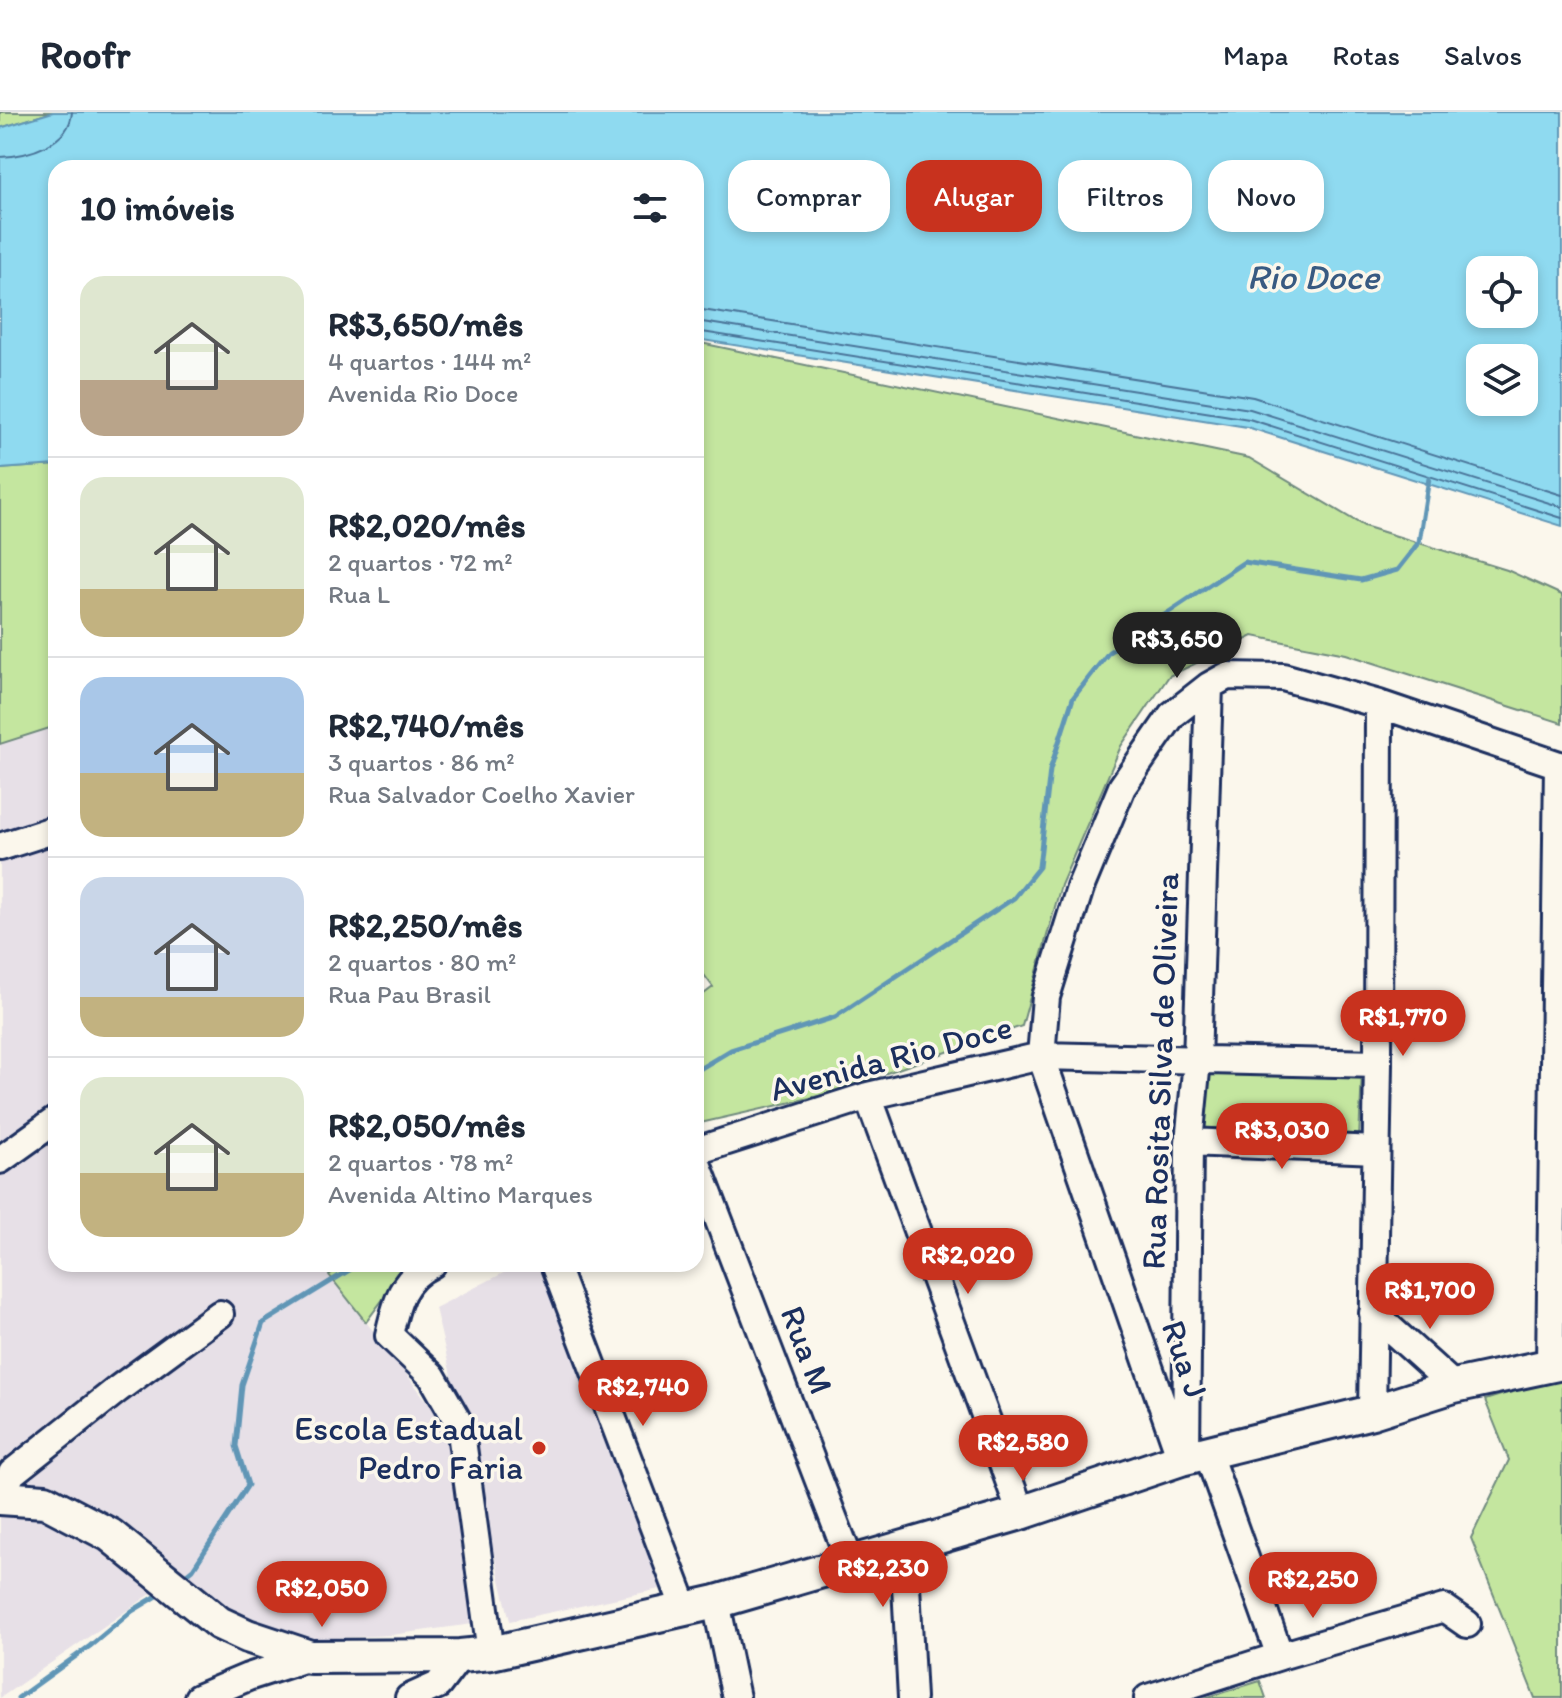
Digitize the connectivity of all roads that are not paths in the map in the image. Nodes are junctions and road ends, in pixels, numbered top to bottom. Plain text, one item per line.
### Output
1 (1209, 686) junction
2 (1379, 704) junction
3 (1560, 765) edge
4 (48, 832) edge
5 (0, 847) edge
6 (1041, 1056) junction
7 (1197, 1061) junction
8 (1378, 1064) junction
9 (868, 1096) junction
10 (48, 1126) edge
11 (1189, 1142) junction
12 (704, 1148) edge
13 (1376, 1150) junction
14 (0, 1160) edge
15 (704, 1182) edge
16 (419, 1272) edge
17 (557, 1272) edge
18 (1373, 1313) junction
19 (220, 1314) dead end
20 (1556, 1363) edge
21 (1454, 1386) junction
22 (1372, 1412) junction
23 (1192, 1457) junction
24 (0, 1498) edge
25 (1021, 1513) junction
26 (904, 1548) junction
27 (851, 1564) junction
28 (716, 1602) junction
29 (685, 1609) junction
30 (1467, 1624) dead end
31 (475, 1655) junction
32 (1280, 1656) junction
33 (310, 1657) junction
34 (198, 1698) edge
35 (409, 1698) edge
36 (736, 1698) edge
37 (912, 1698) edge
38 (1148, 1698) edge

1 - 2 street, Avenida Rio Doce
1 - 6 street, Avenida Rio Doce
1 - 7 street, Rua Rosita Silva de Oliveira
2 - 3 street, Avenida Rio Doce
2 - 8 street
3 - 20 street
4 - 5 street
6 - 7 street
6 - 9 street, Avenida Rio Doce
6 - 23 street, Rua J
7 - 8 street
7 - 11 street, Rua Rosita Silva de Oliveira
8 - 13 street
9 - 12 street, Avenida Rio Doce
9 - 25 street
10 - 14 street
11 - 13 street
11 - 23 street, Rua Rosita Silva de Oliveira
13 - 18 street
15 - 27 street, Rua M
16 - 31 street
17 - 29 street
18 - 21 street
18 - 22 street
19 - 24 street
20 - 21 main road
21 - 22 main road
22 - 23 main road
23 - 25 main road
23 - 32 street, Rua J
24 - 33 main road
25 - 26 main road
26 - 27 main road
26 - 37 street
27 - 28 main road
28 - 29 main road
28 - 36 street
29 - 31 main road
30 - 32 street
31 - 33 main road
31 - 35 street
32 - 38 street
33 - 34 street

